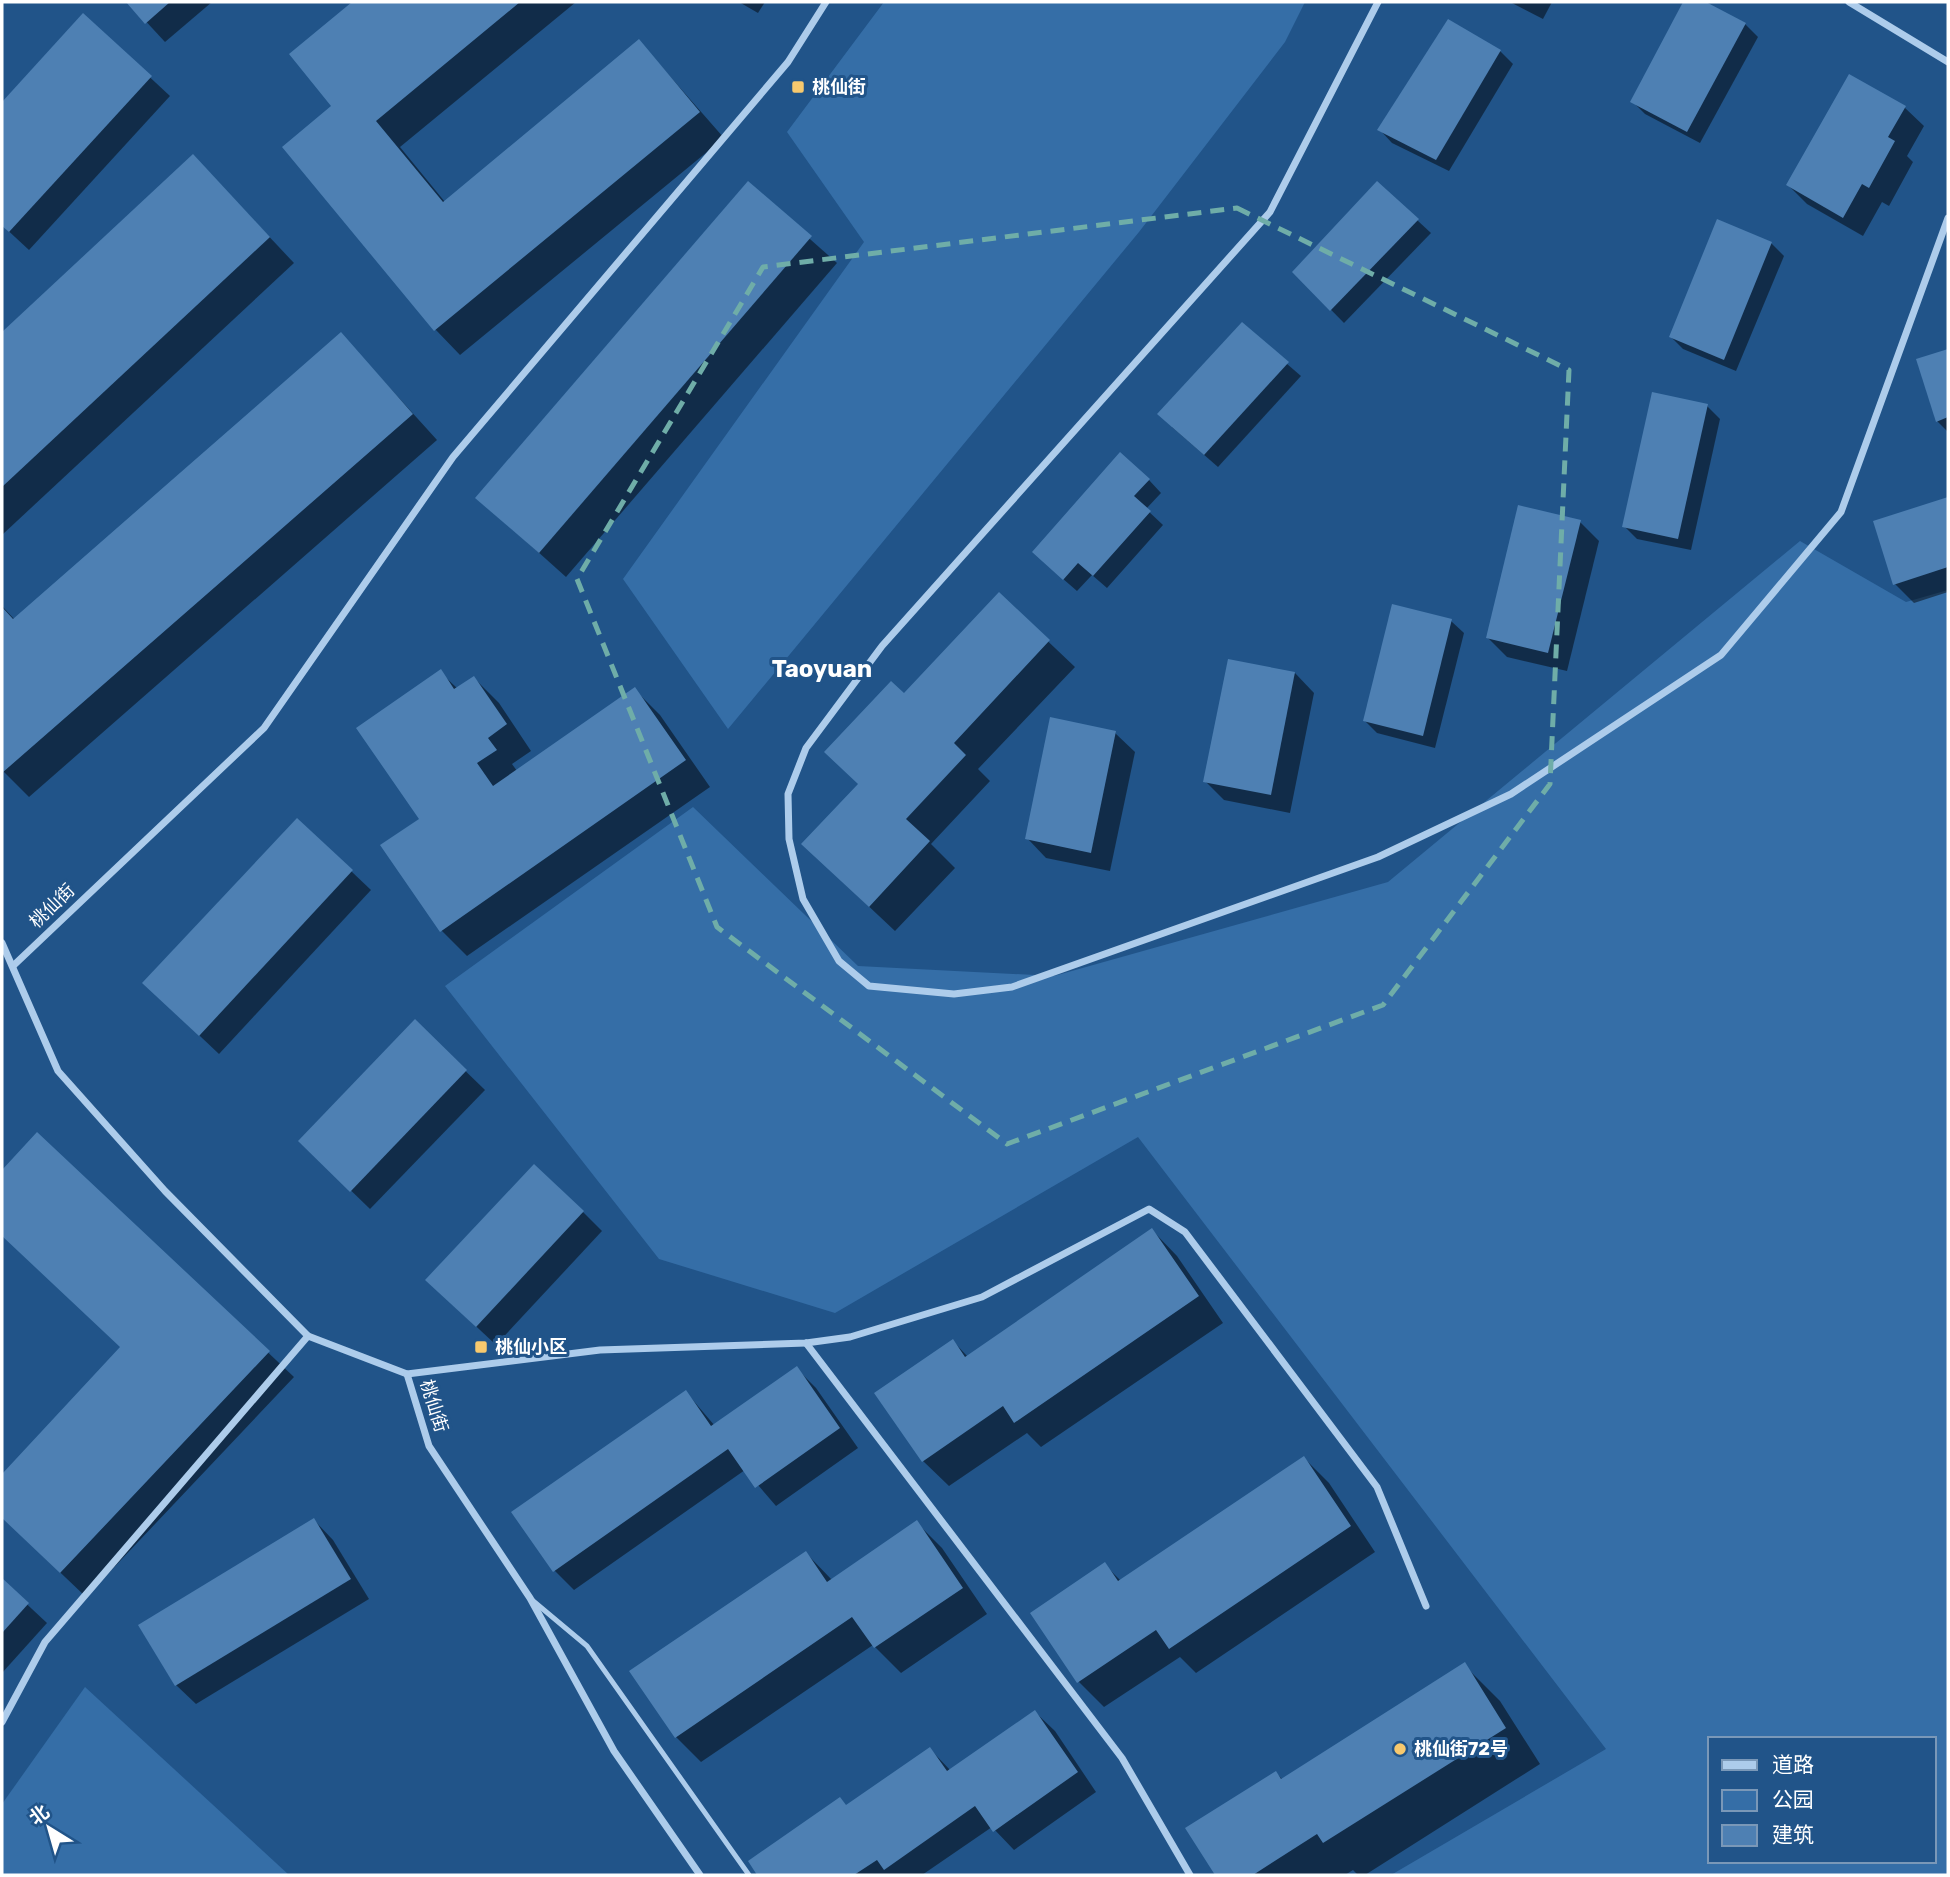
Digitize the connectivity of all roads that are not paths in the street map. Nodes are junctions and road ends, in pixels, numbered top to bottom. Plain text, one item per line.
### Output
1 (826, 2) edge
2 (1378, 2) edge
3 (1849, 2) edge
4 (1948, 62) edge
5 (1948, 218) edge
6 (2, 943) edge
7 (14, 965) junction
8 (308, 1336) junction
9 (806, 1343) junction
10 (407, 1374) junction
11 (530, 1598) junction
12 (1426, 1606) dead end
13 (2, 1722) edge
14 (700, 1875) edge
15 (749, 1875) edge
16 (1189, 1875) edge

1 - 7 street, 桃仙街
2 - 5 street
3 - 4 street
6 - 7 street
7 - 8 street, 桃仙街
8 - 10 street, 桃仙街
8 - 13 street
9 - 10 street
9 - 12 street
9 - 16 street
10 - 11 street, 桃仙街
11 - 14 street, 桃仙街
11 - 15 lane

